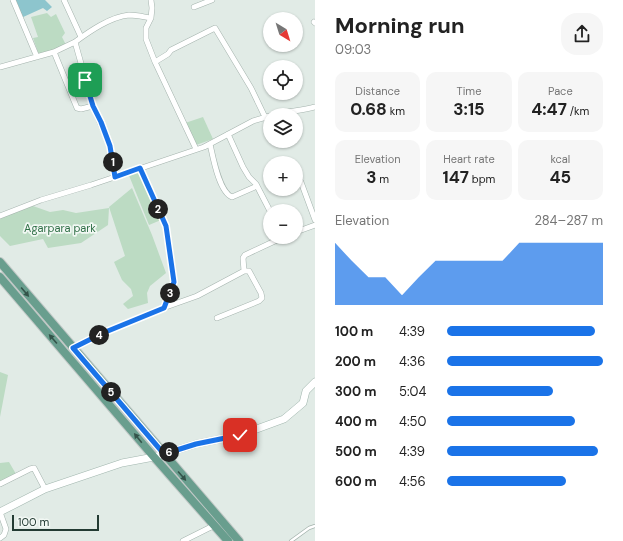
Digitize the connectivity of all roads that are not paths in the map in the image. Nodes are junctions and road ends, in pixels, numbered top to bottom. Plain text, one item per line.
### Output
1 (13, 0) edge
2 (64, 0) edge
3 (151, 0) edge
4 (212, 0) edge
5 (194, 7) dead end
6 (151, 18) junction
7 (81, 38) junction
8 (75, 42) junction
9 (54, 52) junction
10 (37, 57) junction
11 (155, 62) junction
12 (0, 67) edge
13 (93, 106) junction
14 (315, 107) edge
15 (263, 110) edge
16 (303, 110) edge
17 (263, 118) edge
18 (228, 134) junction
19 (210, 144) junction
20 (196, 149) junction
21 (140, 168) junction
22 (115, 177) junction
23 (257, 186) junction
24 (303, 190) edge
25 (266, 204) edge
26 (0, 216) edge
27 (315, 220) edge
28 (315, 225) edge
29 (303, 229) edge
30 (268, 244) edge
31 (0, 262) edge
32 (244, 271) junction
33 (0, 277) edge
34 (164, 308) junction
35 (217, 318) dead end
36 (73, 348) junction
37 (315, 382) edge
38 (164, 454) junction
39 (154, 457) junction
40 (0, 484) edge
41 (46, 489) junction
42 (0, 512) edge
43 (214, 525) junction
44 (315, 526) edge
45 (0, 538) edge
46 (183, 541) edge
47 (228, 541) edge
48 (239, 541) edge
49 (291, 541) edge

1 - 10 street
2 - 7 street
3 - 6 street
4 - 5 street
6 - 7 street
6 - 11 street
7 - 8 street
8 - 9 street
8 - 13 street
9 - 10 street
9 - 13 street
10 - 12 street
11 - 15 street
11 - 20 street
13 - 22 street
14 - 16 street
17 - 18 street
18 - 19 street
18 - 23 street
19 - 20 street
19 - 23 street
20 - 21 street
21 - 22 street
21 - 34 street
22 - 26 street
23 - 25 street
24 - 27 street
28 - 29 street
30 - 32 street
31 -> 36 main road
32 - 34 street
32 - 35 street
39 -> 33 main road
34 - 36 street
36 - 38 main road
37 - 38 street
38 - 39 street
38 -> 48 main road
39 - 41 street
39 - 43 main road
40 - 41 street
41 - 42 street
42 - 45 street
43 - 46 street
43 - 47 main road
44 - 49 lane

